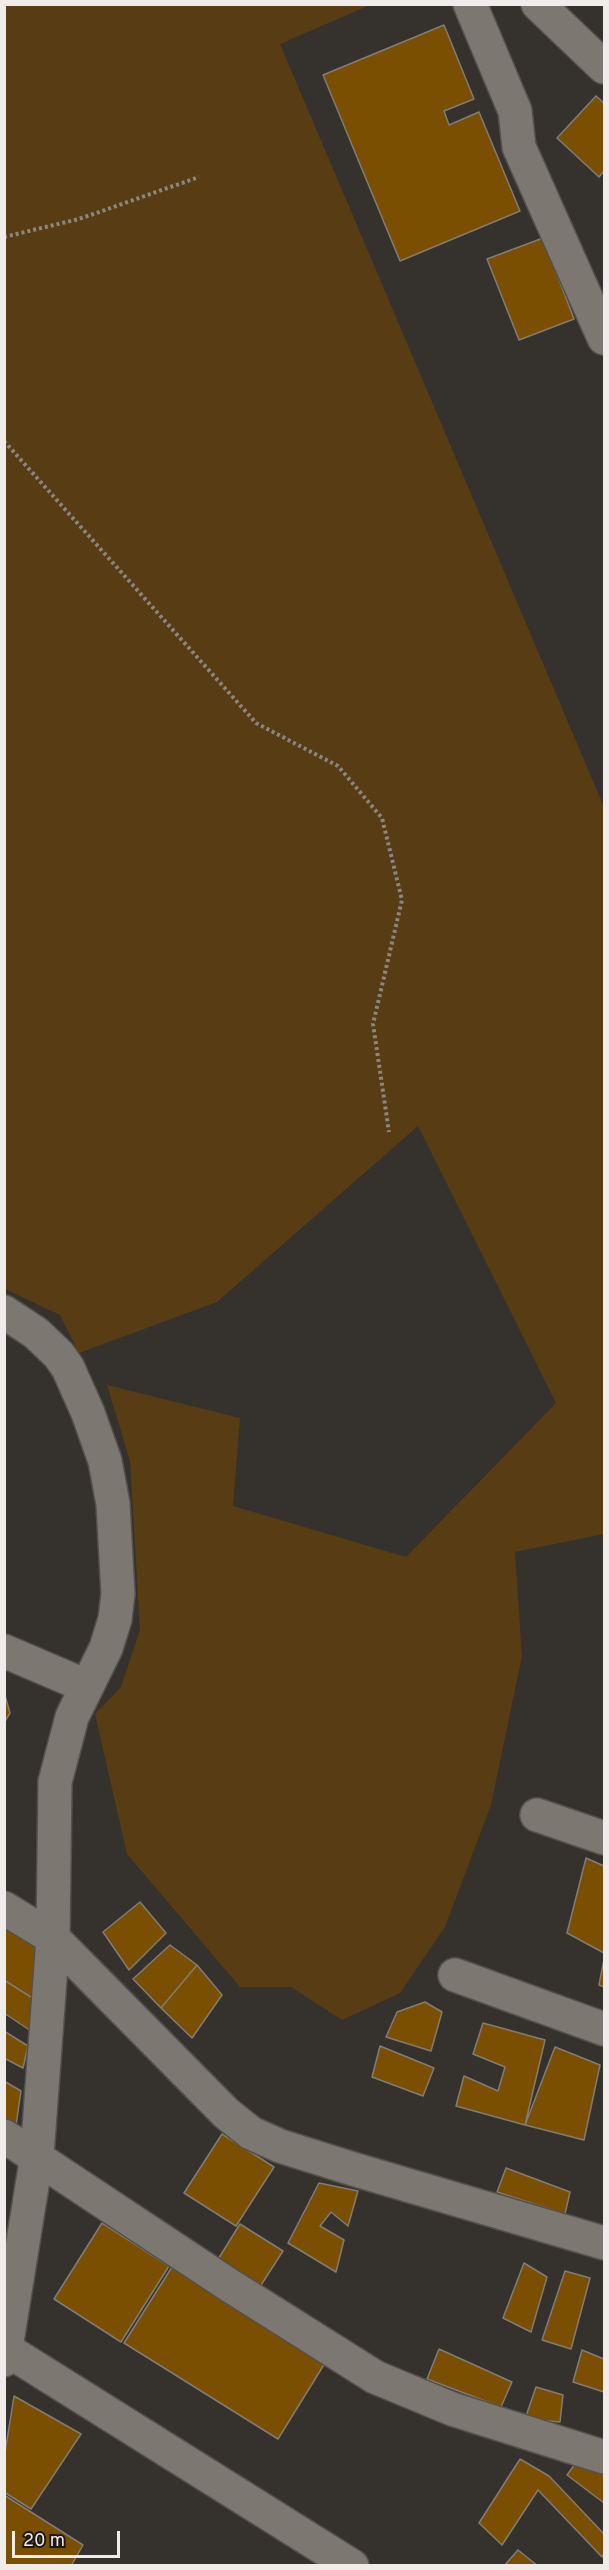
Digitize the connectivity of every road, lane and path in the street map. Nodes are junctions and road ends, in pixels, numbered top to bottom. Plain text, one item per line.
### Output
1 (470, 4) edge
2 (538, 4) edge
3 (604, 67) edge
4 (515, 111) junction
5 (199, 177) dead end
6 (4, 237) edge
7 (604, 286) edge
8 (604, 338) edge
9 (4, 441) edge
10 (389, 1132) dead end
11 (4, 1312) edge
12 (4, 1651) edge
13 (86, 1686) junction
14 (537, 1815) dead end
15 (604, 1838) edge
16 (4, 1908) edge
17 (52, 1938) junction
18 (455, 1975) dead end
19 (604, 2029) edge
20 (4, 2136) edge
21 (36, 2156) junction
22 (604, 2243) edge
23 (5, 2352) edge
24 (604, 2457) edge
25 (352, 2565) edge

1 - 4 street
2 - 3 street
4 - 7 street
4 - 8 street
5 - 6 path
9 - 10 path
11 - 13 street
12 - 13 street
13 - 17 street
14 - 15 street
16 - 17 street
17 - 21 street
17 - 22 street
18 - 19 street
20 - 21 street
21 - 23 street
21 - 24 street
23 - 25 street

